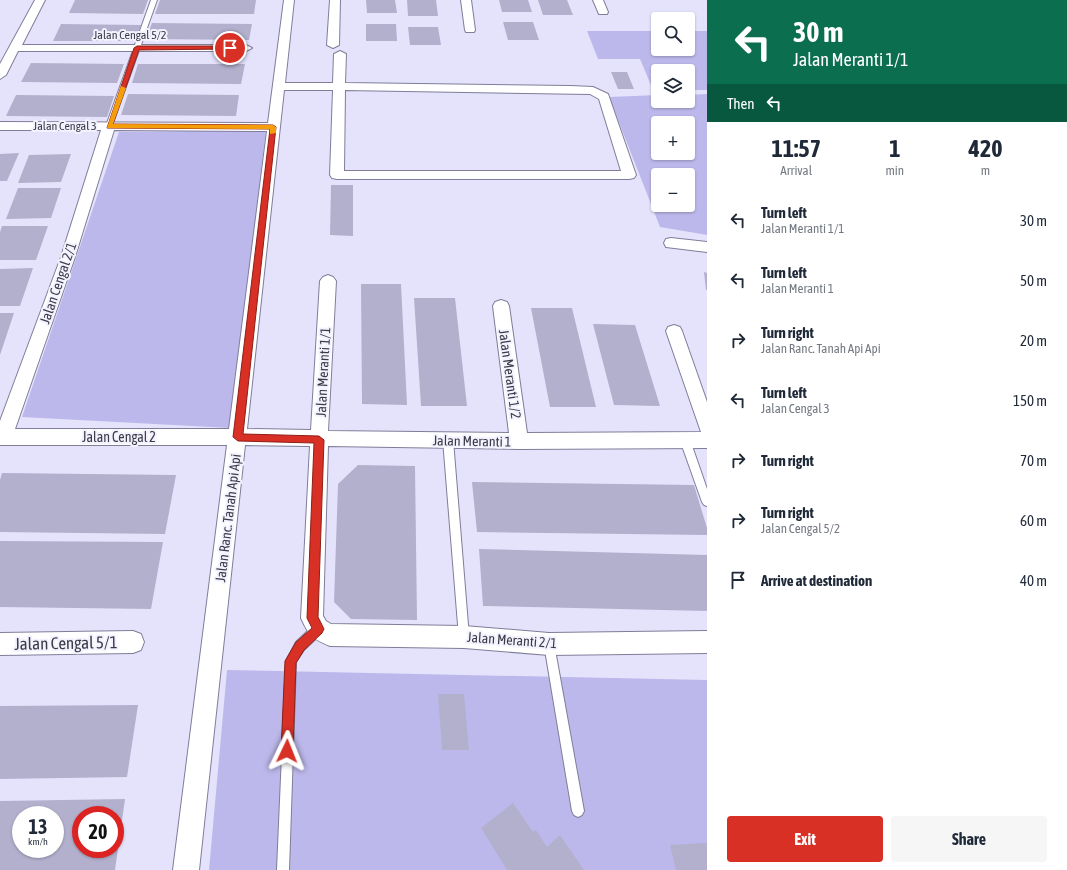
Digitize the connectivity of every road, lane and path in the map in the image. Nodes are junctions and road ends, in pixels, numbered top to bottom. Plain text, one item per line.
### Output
1 (40, 0) edge
2 (154, 0) edge
3 (289, 0) edge
4 (335, 0) edge
5 (466, 0) edge
6 (598, 0) edge
7 (603, 12) dead end
8 (470, 30) dead end
9 (333, 45) dead end
10 (16, 48) junction
11 (137, 48) junction
12 (246, 48) dead end
13 (340, 54) dead end
14 (0, 75) edge
15 (278, 86) junction
16 (341, 87) junction
17 (0, 126) edge
18 (109, 126) junction
19 (273, 127) junction
20 (671, 243) dead end
21 (707, 247) edge
22 (328, 281) dead end
23 (501, 306) dead end
24 (674, 331) dead end
25 (707, 427) edge
26 (2, 437) edge
27 (238, 437) junction
28 (319, 440) junction
29 (448, 440) junction
30 (685, 440) junction
31 (707, 440) edge
32 (519, 441) junction
33 (707, 502) edge
34 (318, 629) junction
35 (464, 637) junction
36 (133, 642) dead end
37 (707, 642) edge
38 (0, 644) edge
39 (548, 644) junction
40 (578, 811) dead end
41 (186, 870) edge
42 (283, 870) edge

1 - 10 street
2 - 11 lane
3 - 15 street, Jalan Ranc. Tanah Api Api
4 - 9 street
5 - 8 street
6 - 7 street
10 - 11 street, Jalan Cengal 5/2
10 - 14 street
11 - 12 street, Jalan Cengal 5/2
11 - 18 lane
13 - 16 street
15 - 16 street
15 - 19 street, Jalan Ranc. Tanah Api Api
16 - 16 street
17 - 18 street, Jalan Cengal 3
18 - 19 street, Jalan Cengal 3
18 - 26 street, Jalan Cengal 2/1
19 - 27 street, Jalan Ranc. Tanah Api Api
20 - 21 street
22 - 28 street, Jalan Meranti 1/1
23 - 32 street, Jalan Meranti 1/2
24 - 25 street
26 - 27 street, Jalan Cengal 2
27 - 28 street, Jalan Meranti 1
27 - 41 street, Jalan Ranc. Tanah Api Api
28 - 29 street, Jalan Meranti 1
28 - 34 street, Jalan Meranti 1/1
29 - 32 street, Jalan Meranti 1
29 - 35 lane
30 - 31 street, Jalan Meranti 1
30 - 32 street, Jalan Meranti 1
30 - 33 lane
34 - 35 street, Jalan Meranti 2/1
34 - 42 lane
35 - 39 street, Jalan Meranti 2/1
36 - 38 street, Jalan Cengal 5/1
37 - 39 street, Jalan Meranti 2/1
39 - 40 lane

